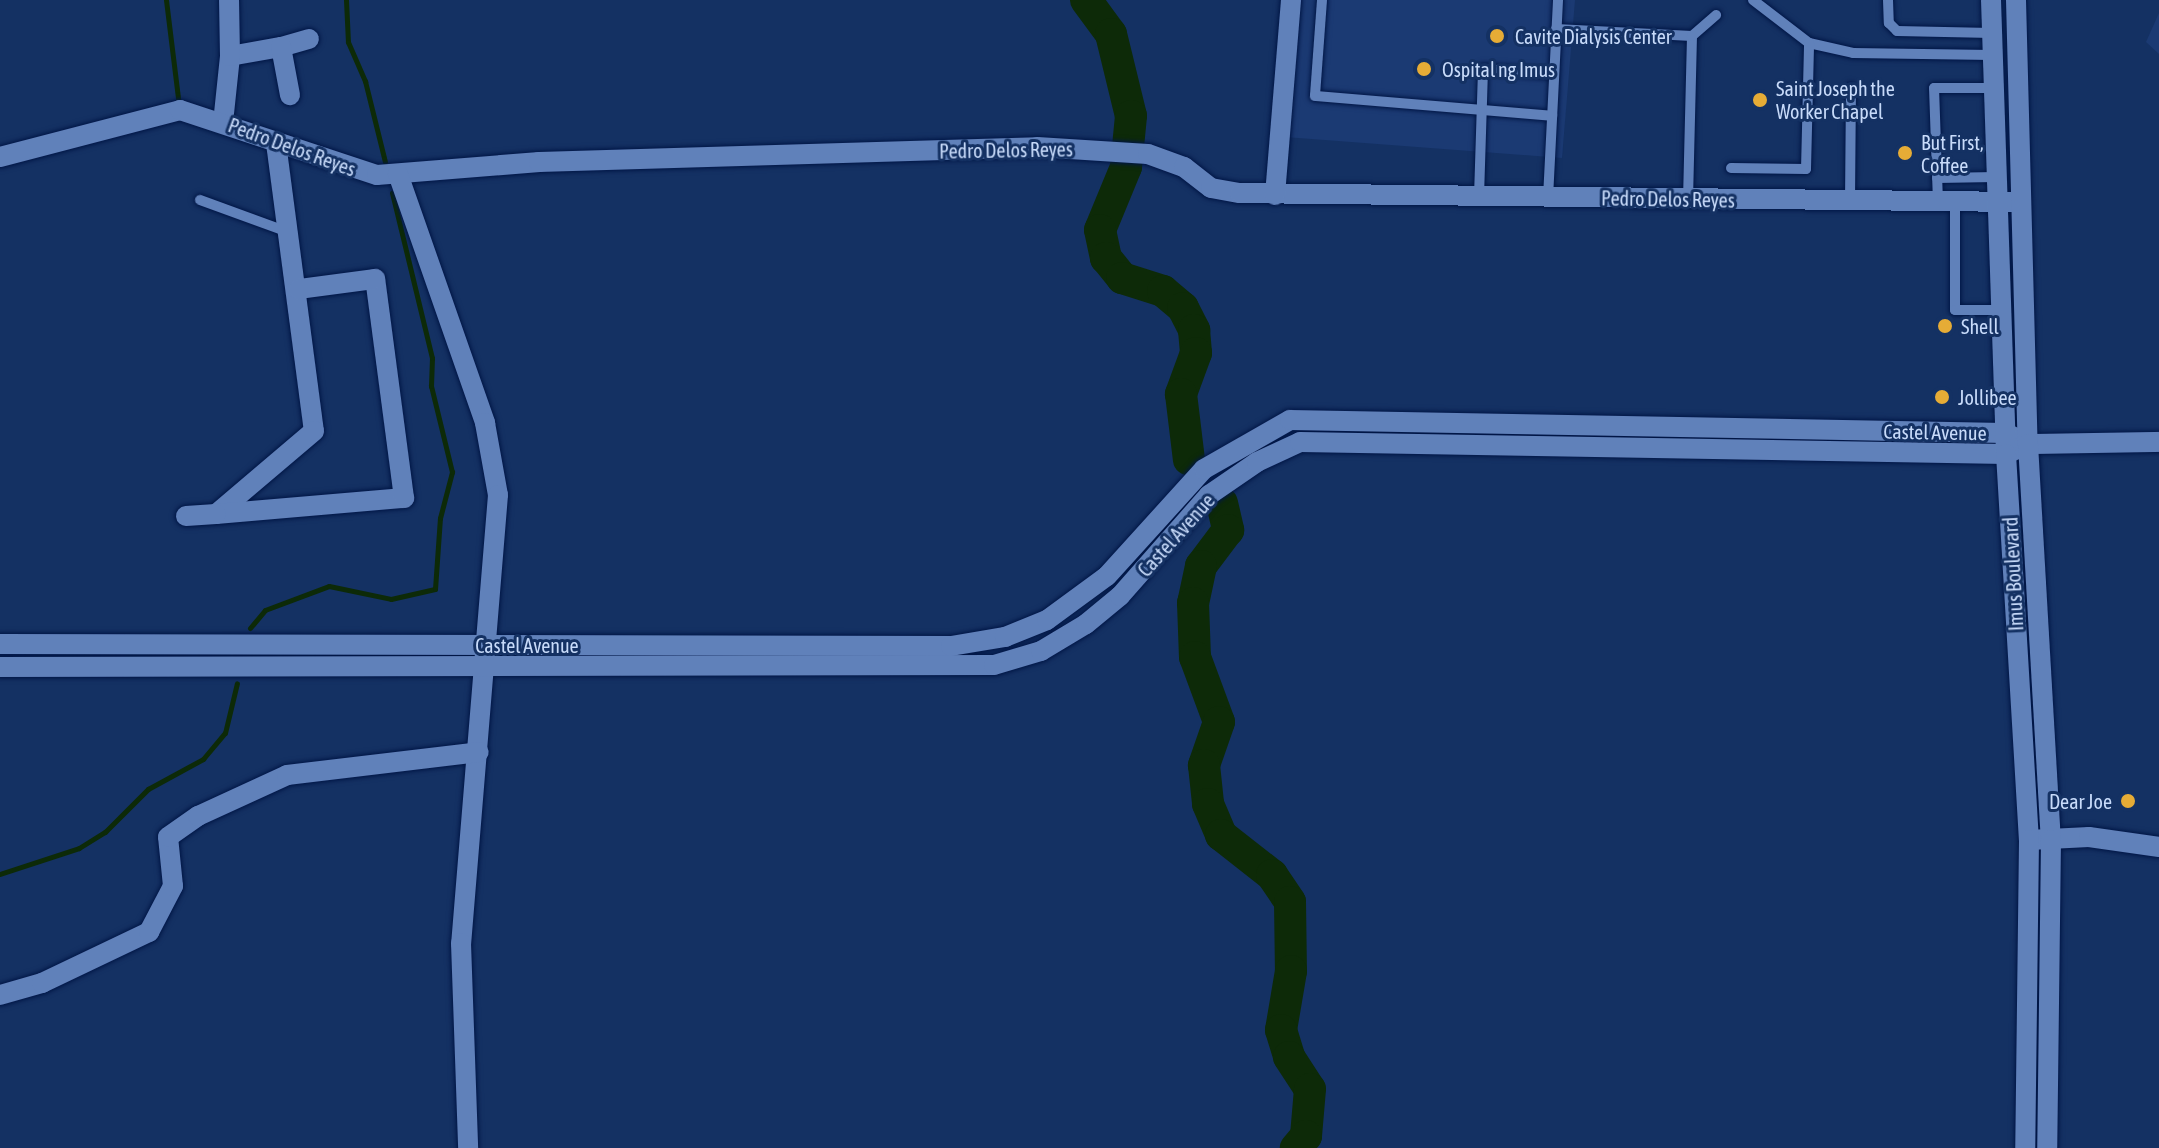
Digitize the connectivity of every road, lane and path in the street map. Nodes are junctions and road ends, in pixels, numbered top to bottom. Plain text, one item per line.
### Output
1 (229, 0) edge
2 (1291, 0) edge
3 (1322, 0) edge
4 (1558, 0) edge
5 (1753, 0) edge
6 (1888, 0) edge
7 (1991, 0) edge
8 (2016, 0) edge
9 (1716, 15) dead end
10 (1556, 29) junction
11 (1992, 33) junction
12 (1692, 36) junction
13 (309, 39) dead end
14 (1809, 43) junction
15 (281, 47) junction
16 (1992, 55) junction
17 (230, 56) junction
18 (1554, 74) junction
19 (1851, 88) dead end
20 (1993, 88) junction
21 (290, 95) dead end
22 (1481, 110) junction
23 (1552, 116) junction
24 (223, 123) junction
25 (276, 143) junction
26 (0, 157) edge
27 (1731, 168) dead end
28 (398, 174) junction
29 (1996, 177) junction
30 (1937, 178) junction
31 (1275, 195) junction
32 (1479, 197) junction
33 (1548, 198) junction
34 (1688, 199) junction
35 (200, 200) dead end
36 (1850, 201) junction
37 (1946, 202) junction
38 (1997, 202) junction
39 (2020, 202) junction
40 (288, 232) junction
41 (299, 289) junction
42 (2000, 310) junction
43 (2005, 433) junction
44 (2159, 442) edge
45 (2028, 444) junction
46 (2006, 454) junction
47 (216, 514) junction
48 (186, 516) dead end
49 (0, 644) edge
50 (487, 645) junction
51 (0, 667) edge
52 (485, 667) junction
53 (479, 752) junction
54 (2029, 840) junction
55 (2051, 840) junction
56 (2159, 847) edge
57 (0, 995) edge
58 (468, 1148) edge
59 (2025, 1148) edge
60 (2047, 1148) edge

1 - 17 street
2 - 31 street
3 - 22 lane
4 - 10 lane
5 - 14 lane
6 - 11 lane
7 - 11 street, Imus Boulevard
8 - 39 street, Imus Boulevard
9 - 12 lane
10 - 12 lane
10 - 18 lane
11 - 16 street, Imus Boulevard
12 - 34 lane
13 - 15 street
14 - 16 lane
14 - 27 lane
15 - 17 street
15 - 21 street
16 - 20 street, Imus Boulevard
17 - 24 street
18 - 22 lane
18 - 23 lane
19 - 36 lane
20 - 29 street, Imus Boulevard
20 - 30 lane
22 - 23 lane
22 - 32 lane
23 - 33 lane
24 - 25 street, Pedro Delos Reyes
24 - 26 street, Pedro Delos Reyes
25 - 28 street, Pedro Delos Reyes
25 - 40 street
28 - 31 street, Pedro Delos Reyes
28 - 50 street
29 - 30 lane
29 - 38 street, Imus Boulevard
30 - 37 lane
31 - 32 street, Pedro Delos Reyes
32 - 33 street, Pedro Delos Reyes
33 - 34 street, Pedro Delos Reyes
34 - 36 street, Pedro Delos Reyes
35 - 40 lane
36 - 37 street, Pedro Delos Reyes
37 - 38 street, Pedro Delos Reyes
37 - 42 lane
38 - 39 street, Pedro Delos Reyes
38 - 42 street, Imus Boulevard
39 - 45 street, Imus Boulevard
40 - 41 street
41 - 47 street
41 - 47 street
42 - 43 street, Imus Boulevard
43 - 45 street, Castel Avenue
43 - 46 street, Imus Boulevard
43 - 50 street, Castel Avenue
44 - 45 street
45 - 46 street, Castel Avenue
45 - 55 street, Imus Boulevard
46 - 52 street, Castel Avenue
46 - 54 street, Imus Boulevard
47 - 48 street
49 - 50 street, Castel Avenue
50 - 52 street
51 - 52 street, Castel Avenue
52 - 53 street
53 - 57 street
53 - 58 street
54 - 55 street
54 - 59 street, Imus Boulevard
55 - 56 street
55 - 60 street, Imus Boulevard

